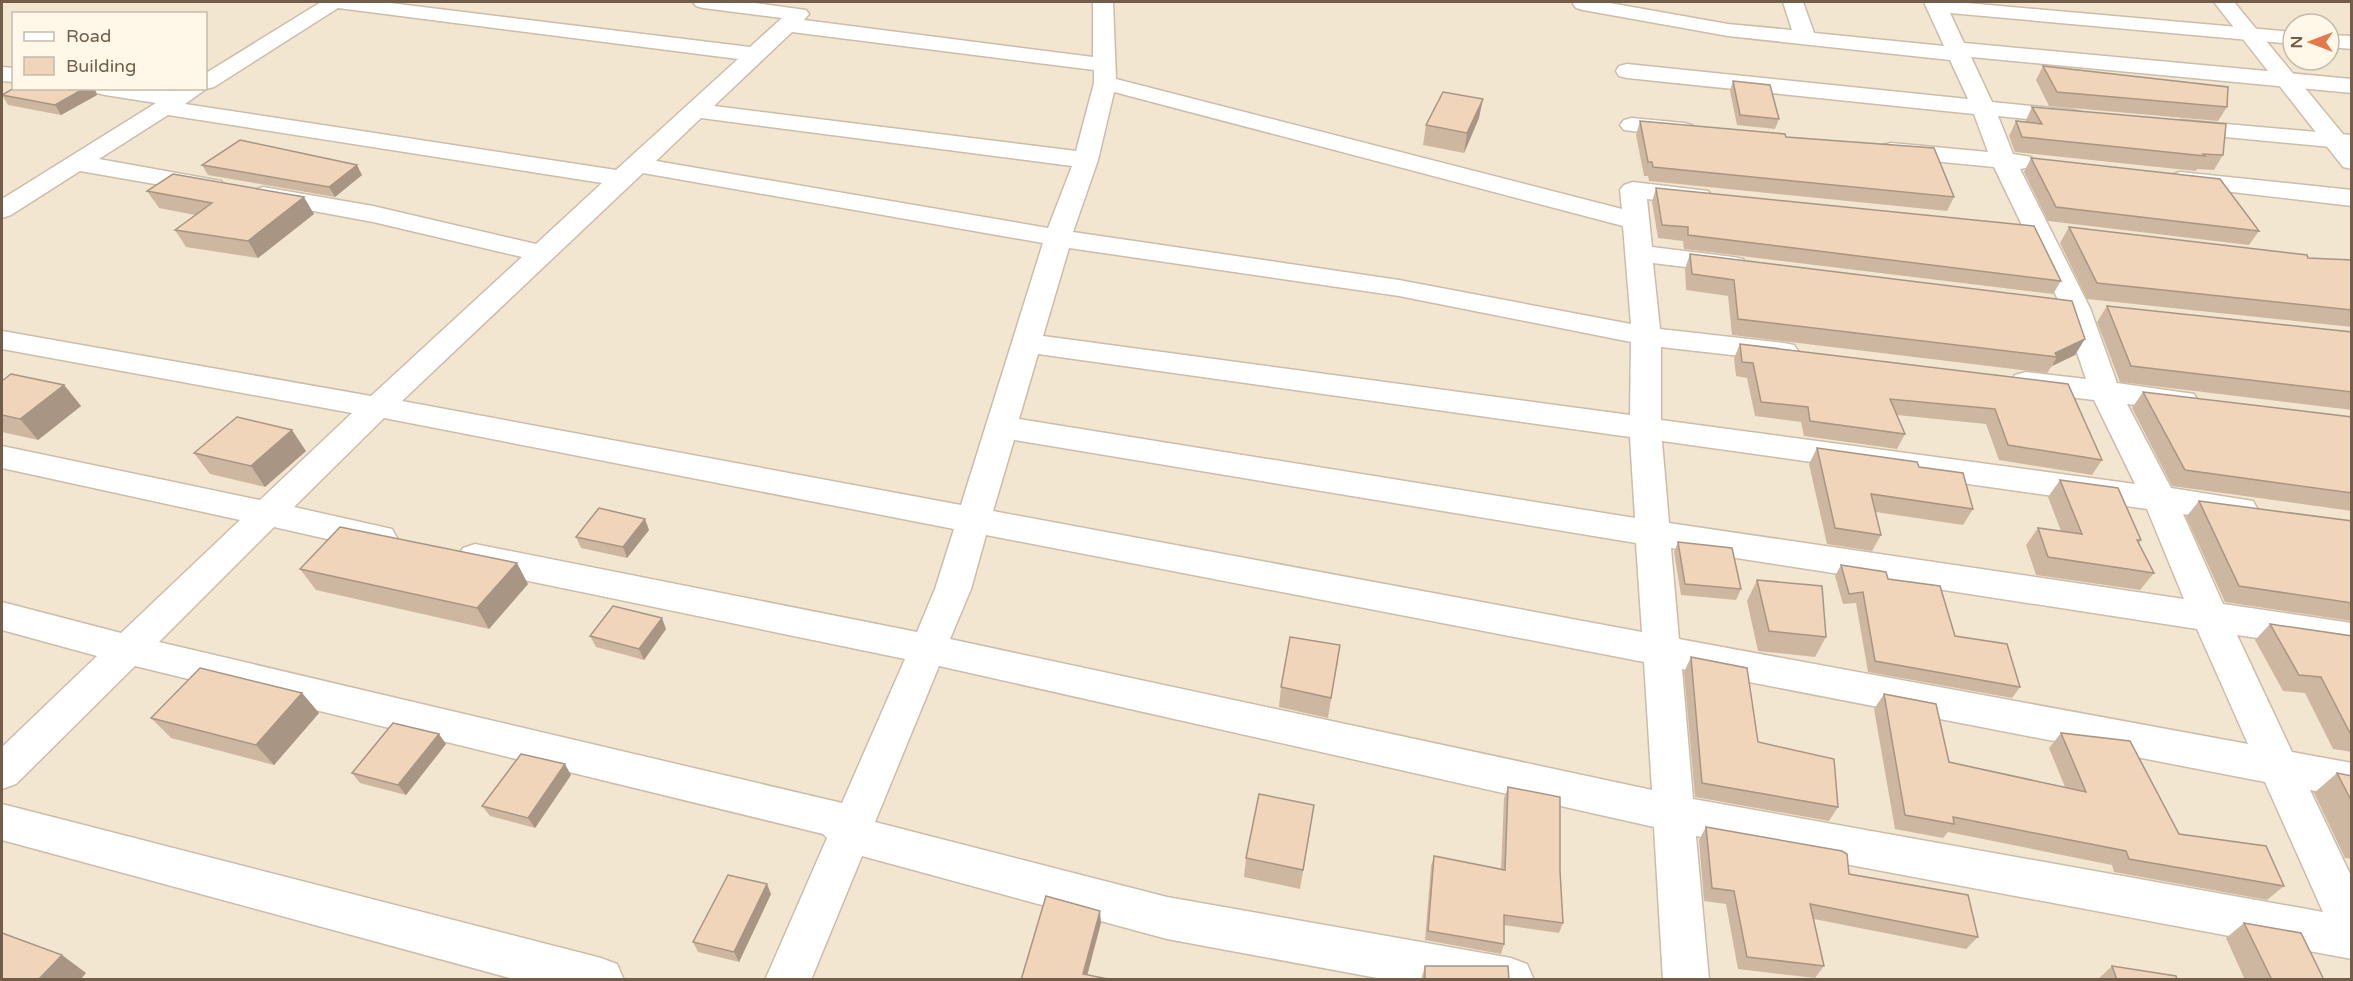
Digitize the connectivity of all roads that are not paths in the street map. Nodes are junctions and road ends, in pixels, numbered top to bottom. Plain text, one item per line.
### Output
1 (336, 2) edge
2 (703, 2) edge
3 (1103, 2) edge
4 (1584, 2) edge
5 (1793, 2) edge
6 (2224, 2) edge
7 (1935, 4) edge
8 (1653, 9) edge
9 (790, 25) junction
10 (2250, 34) junction
11 (2281, 37) edge
12 (1805, 38) junction
13 (1957, 52) junction
14 (758, 55) junction
15 (1628, 70) dead end
16 (1104, 74) junction
17 (2287, 80) junction
18 (207, 81) edge
19 (2352, 86) edge
20 (120, 90) edge
21 (179, 98) edge
22 (1984, 110) junction
23 (697, 111) junction
24 (2100, 120) edge
25 (2158, 124) edge
26 (1632, 125) dead end
27 (1713, 133) edge
28 (2342, 141) edge
29 (1864, 147) edge
30 (1086, 160) junction
31 (2003, 160) junction
32 (2352, 162) edge
33 (76, 163) junction
34 (2049, 165) edge
35 (631, 172) junction
36 (2154, 177) edge
37 (2352, 198) edge
38 (1729, 199) edge
39 (2, 210) edge
40 (1636, 221) junction
41 (2003, 226) edge
42 (2051, 231) junction
43 (1058, 238) junction
44 (1638, 253) junction
45 (543, 254) junction
46 (1756, 268) edge
47 (2040, 303) edge
48 (2076, 308) junction
49 (2110, 312) edge
50 (1646, 336) junction
51 (2, 340) edge
52 (1027, 343) junction
53 (1811, 356) edge
54 (1999, 379) edge
55 (2105, 391) junction
56 (2211, 405) edge
57 (377, 407) junction
58 (1645, 426) junction
59 (1002, 427) junction
60 (2, 457) edge
61 (2159, 498) junction
62 (2272, 514) edge
63 (266, 515) junction
64 (974, 519) junction
65 (1653, 533) junction
66 (2, 616) edge
67 (2210, 617) junction
68 (2352, 638) edge
69 (1660, 648) junction
70 (928, 649) junction
71 (128, 650) junction
72 (2282, 769) junction
73 (2, 772) edge
74 (2352, 781) edge
75 (1672, 813) junction
76 (2, 822) edge
77 (849, 834) junction
78 (2352, 927) edge
79 (2352, 938) edge
80 (601, 980) edge
81 (788, 980) edge
82 (1511, 980) edge
83 (1686, 980) edge

1 - 14 street
1 - 18 street
2 - 9 street
3 - 16 street
4 - 8 street
5 - 12 street
6 - 10 street
7 - 10 street
7 - 13 street
8 - 12 street
9 - 14 street
9 - 16 street
10 - 11 street
10 - 17 street
12 - 13 street
13 - 17 street
13 - 22 street
14 - 23 street
15 - 22 street
16 - 30 street
16 - 40 street
17 - 19 street
17 - 28 street
20 - 21 street
21 - 33 street
21 - 35 street
22 - 24 street
22 - 31 street
23 - 30 street
23 - 35 street
25 - 28 street
26 - 27 street
28 - 32 street
29 - 31 street
30 - 43 street
31 - 34 street
31 - 42 street
33 - 39 street
33 - 45 street
35 - 43 street
35 - 45 street
36 - 37 street
38 - 40 street
40 - 44 street
41 - 42 street
42 - 48 street
43 - 50 street
43 - 52 street
44 - 46 street
44 - 50 street
45 - 57 street
47 - 48 street
48 - 49 street
48 - 55 street
50 - 53 street
50 - 58 street
51 - 57 street
52 - 58 street
52 - 59 street
54 - 55 street
55 - 56 street
55 - 61 street
57 - 63 street
57 - 64 street
58 - 61 street
58 - 65 street
59 - 64 street
59 - 65 street
60 - 63 street
61 - 62 street
61 - 67 street
63 - 70 street
63 - 71 street
64 - 69 street
64 - 70 street
65 - 67 street
65 - 69 street
66 - 71 street
67 - 68 street
67 - 72 street
69 - 72 street
69 - 75 street
70 - 75 street
70 - 77 street
71 - 73 street
71 - 77 street
72 - 74 street
72 - 78 street
75 - 79 street
75 - 83 street
76 - 80 street
77 - 81 street
77 - 82 street

